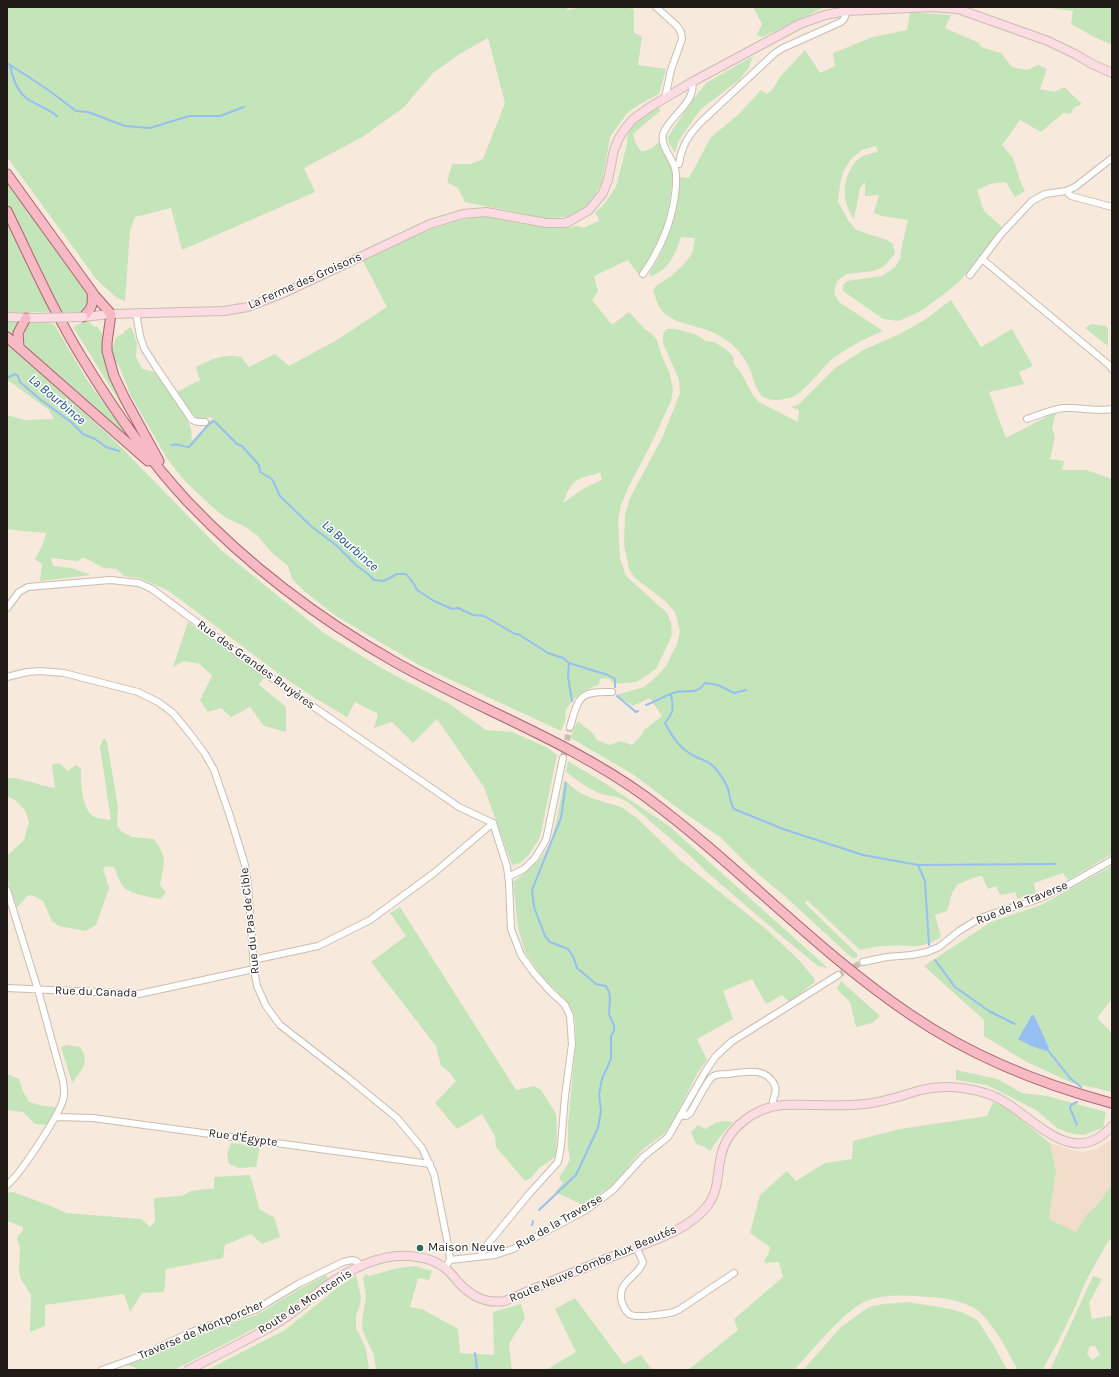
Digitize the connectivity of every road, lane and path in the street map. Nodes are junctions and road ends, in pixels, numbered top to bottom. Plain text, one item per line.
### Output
1 (656, 7) edge
2 (883, 8) edge
3 (847, 11) junction
4 (1112, 73) edge
5 (692, 82) junction
6 (665, 98) junction
7 (1112, 158) edge
8 (679, 164) dead end
9 (7, 174) edge
10 (1066, 191) junction
11 (1112, 207) edge
12 (7, 212) edge
13 (982, 259) junction
14 (643, 274) dead end
15 (970, 275) dead end
16 (92, 290) junction
17 (136, 313) junction
18 (112, 314) junction
19 (83, 316) junction
20 (7, 317) edge
21 (30, 318) junction
22 (7, 337) edge
23 (19, 346) junction
24 (1112, 369) edge
25 (1112, 409) edge
26 (1027, 419) dead end
27 (205, 422) dead end
28 (169, 480) junction
29 (7, 608) edge
30 (7, 677) edge
31 (612, 692) dead end
32 (570, 727) tunnel mouth
33 (563, 758) tunnel mouth
34 (493, 823) junction
35 (1112, 860) edge
36 (508, 877) junction
37 (7, 890) edge
38 (253, 960) junction
39 (863, 962) tunnel mouth
40 (254, 969) junction
41 (838, 976) tunnel mouth
42 (7, 988) edge
43 (38, 990) junction
44 (1111, 1102) edge
45 (773, 1106) junction
46 (680, 1115) junction
47 (56, 1116) junction
48 (1112, 1126) edge
49 (430, 1164) junction
50 (7, 1185) edge
51 (636, 1247) junction
52 (480, 1256) junction
53 (450, 1260) junction
54 (362, 1266) junction
55 (447, 1270) junction
56 (734, 1273) dead end
57 (102, 1370) edge
58 (188, 1370) edge

1 - 6 street
2 - 3 main road, La Ferme des Groisons
2 - 4 main road, La Ferme des Groisons
3 - 5 main road, La Ferme des Groisons
3 - 8 street
5 - 6 main road, La Ferme des Groisons
5 - 14 street
6 - 17 main road, La Ferme des Groisons
7 - 10 street
9 - 16 main road
10 - 11 street
10 - 13 street
12 - 28 main road
13 - 15 street
13 - 24 street
16 - 18 main road
16 - 19 main road
17 - 18 main road, La Ferme des Groisons
17 - 27 street
18 - 19 main road, La Ferme des Groisons
18 - 28 main road
19 - 21 main road, La Ferme des Groisons, bridge
20 - 21 main road, La Ferme des Groisons
21 - 23 main road
22 - 23 main road
23 - 28 main road
25 - 26 street
28 - 44 main road
29 - 34 street, Rue des Grandes Bruyères
30 - 38 street, Rue du Pas de Cible
31 - 32 street
33 - 36 street
34 - 36 street
34 - 38 street
35 - 39 street, Rue de la Traverse
36 - 52 street
37 - 43 street
38 - 40 street, Rue du Pas de Cible
40 - 43 street, Rue du Canada
40 - 49 street, Rue du Pas de Cible
41 - 46 street, Rue de la Traverse
42 - 43 street, Rue du Canada
43 - 47 street
45 - 46 street
45 - 48 main road, Route Neuve Combe Aux Beautés
45 - 51 main road, Route Neuve Combe Aux Beautés
46 - 52 street, Rue de la Traverse
47 - 49 street, Rue d'Égypte
47 - 50 street
49 - 53 street, Rue du Pas de Cible
51 - 55 main road, Route Neuve Combe Aux Beautés
51 - 56 street
52 - 53 street, Rue de la Traverse
53 - 55 street
54 - 55 main road, Route de Montcenis
54 - 57 street, Traverse de Montporcher
54 - 58 main road, Route de Montcenis

